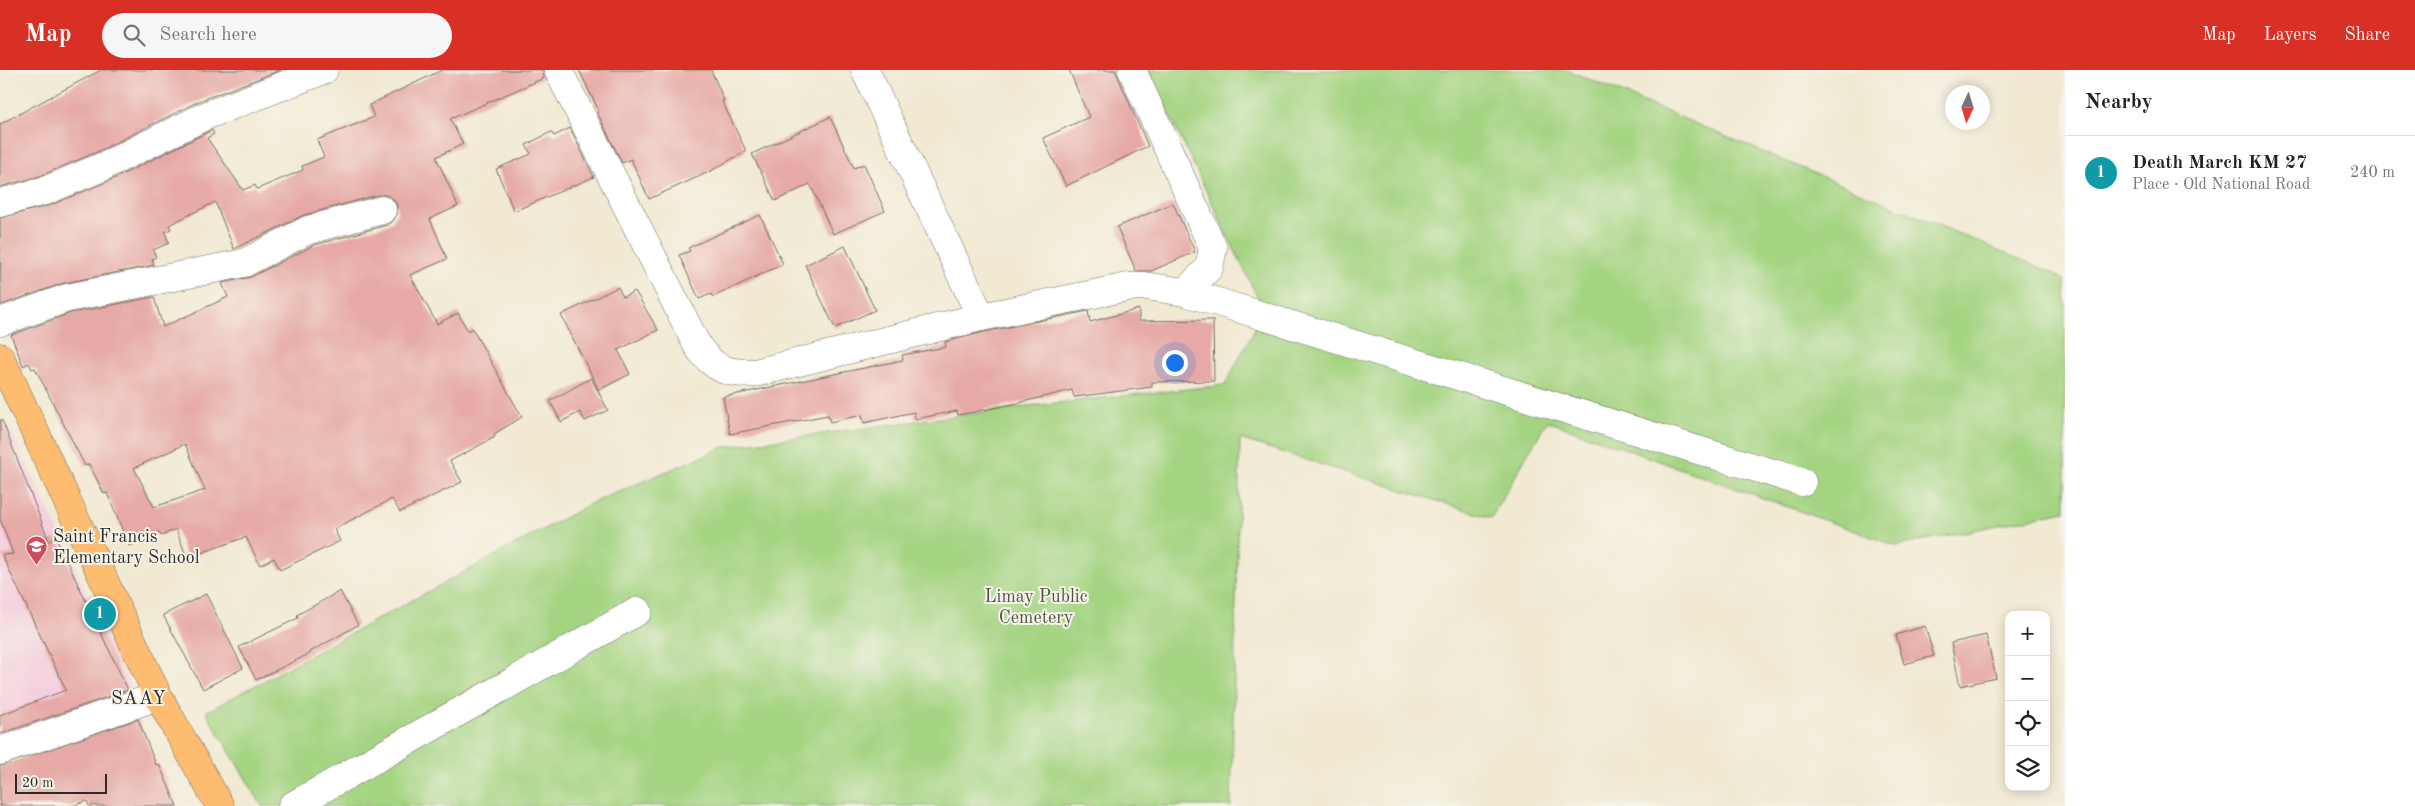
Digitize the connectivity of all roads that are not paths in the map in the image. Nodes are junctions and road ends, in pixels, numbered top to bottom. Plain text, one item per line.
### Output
1 (324, 70) edge
2 (558, 70) edge
3 (865, 70) edge
4 (1132, 70) edge
5 (0, 203) edge
6 (382, 210) dead end
7 (1184, 292) junction
8 (981, 317) junction
9 (0, 322) edge
10 (0, 357) edge
11 (1802, 482) dead end
12 (638, 611) dead end
13 (158, 696) junction
14 (0, 751) edge
15 (220, 806) edge
16 (292, 806) edge

1 - 5 street
2 - 8 street
3 - 8 street
4 - 7 street
6 - 9 street
7 - 8 street
7 - 11 street
10 - 13 main road
12 - 16 street
13 - 14 street
13 - 15 main road

